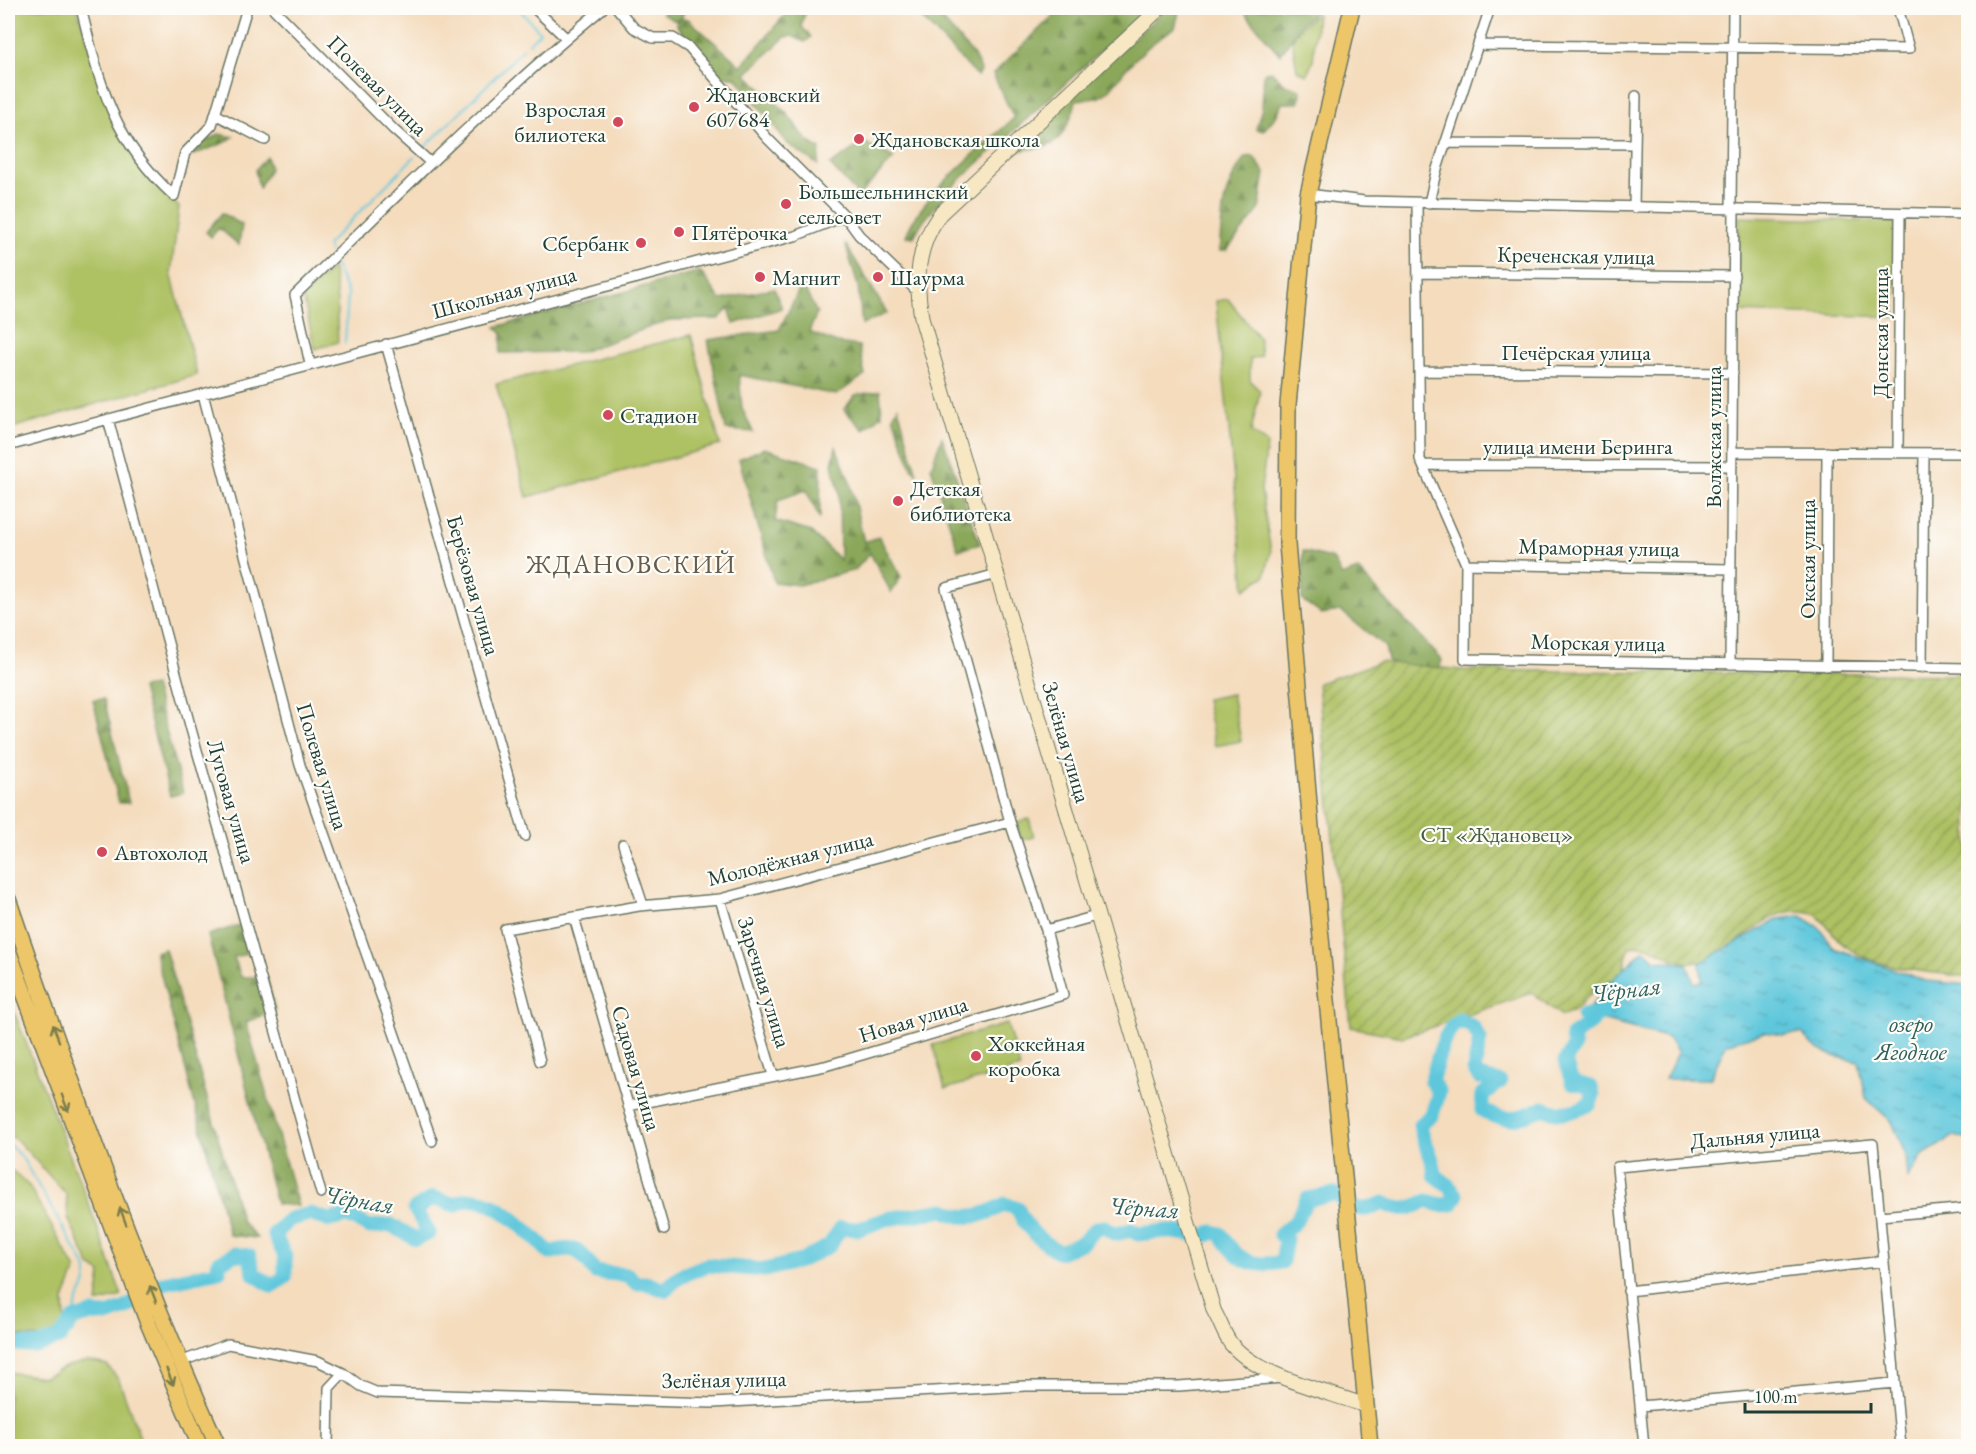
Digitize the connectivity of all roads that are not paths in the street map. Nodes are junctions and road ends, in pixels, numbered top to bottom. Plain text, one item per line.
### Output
1 (81, 8) edge
2 (247, 8) edge
3 (273, 8) edge
4 (534, 8) edge
5 (603, 8) edge
6 (617, 8) edge
7 (1160, 8) edge
8 (1352, 8) edge
9 (1490, 8) edge
10 (1733, 8) edge
11 (1898, 8) edge
12 (566, 38) junction
13 (1478, 45) junction
14 (1734, 49) junction
15 (1636, 96) dead end
16 (215, 114) junction
17 (265, 140) dead end
18 (1445, 142) junction
19 (1635, 144) junction
20 (431, 163) junction
21 (1308, 194) junction
22 (1417, 203) junction
23 (1429, 203) junction
24 (1634, 208) junction
25 (1733, 210) junction
26 (1900, 214) junction
27 (1968, 214) edge
28 (845, 216) junction
29 (1418, 273) junction
30 (1734, 276) junction
31 (917, 291) junction
32 (386, 344) junction
33 (310, 364) junction
34 (1419, 371) junction
35 (1733, 373) junction
36 (202, 394) junction
37 (108, 419) junction
38 (8, 446) edge
39 (1732, 452) junction
40 (1827, 452) junction
41 (1899, 452) junction
42 (1924, 453) junction
43 (1968, 453) edge
44 (1423, 465) junction
45 (1732, 466) junction
46 (1466, 564) junction
47 (1731, 568) junction
48 (997, 573) junction
49 (1730, 664) junction
50 (1826, 666) junction
51 (1922, 668) junction
52 (1968, 668) edge
53 (1010, 822) junction
54 (525, 836) dead end
55 (623, 844) dead end
56 (8, 899) edge
57 (720, 899) junction
58 (643, 906) junction
59 (1096, 916) junction
60 (574, 917) junction
61 (1046, 930) junction
62 (8, 950) edge
63 (540, 1061) dead end
64 (773, 1076) junction
65 (628, 1106) junction
66 (432, 1141) dead end
67 (321, 1193) dead end
68 (1968, 1208) edge
69 (1880, 1216) junction
70 (664, 1230) dead end
71 (1884, 1262) junction
72 (137, 1273) junction
73 (1628, 1291) junction
74 (155, 1320) junction
75 (180, 1362) junction
76 (343, 1373) junction
77 (1282, 1378) junction
78 (1895, 1383) junction
79 (1366, 1406) junction
80 (1641, 1406) junction
81 (200, 1446) edge
82 (218, 1446) edge
83 (327, 1446) edge
84 (1370, 1446) edge
85 (1644, 1446) edge
86 (1901, 1446) edge

1 - 16 street
2 - 16 street
3 - 20 street, Полевая улица
4 - 12 street
5 - 12 street
6 - 28 street
7 - 31 street, Зелёная улица
8 - 21 main road
9 - 13 street
10 - 14 street, Волжская улица
11 - 14 street
12 - 20 street
13 - 14 street
13 - 18 street
14 - 25 street, Волжская улица
15 - 19 street
16 - 17 street
18 - 19 street
18 - 23 street
19 - 24 street
20 - 33 street
21 - 22 street
21 - 79 main road
22 - 23 street
22 - 29 street
23 - 24 street
24 - 25 street
25 - 26 street
25 - 30 street, Волжская улица
26 - 27 street
26 - 41 street, Донская улица
28 - 31 street
28 - 32 street, Школьная улица
29 - 30 street, Креченская улица
29 - 34 street
30 - 35 street, Волжская улица
31 - 48 street, Зелёная улица
32 - 33 street, Школьная улица
32 - 54 street, Берёзовая улица
33 - 36 street, Школьная улица
34 - 35 street, Печёрская улица
34 - 44 street
35 - 39 street, Волжская улица
36 - 37 street, Школьная улица
36 - 66 street, Полевая улица
37 - 38 street, Школьная улица
37 - 67 street, Луговая улица
39 - 40 street
39 - 45 street, Волжская улица
40 - 41 street
40 - 50 street, Окская улица
41 - 42 street
42 - 43 street
42 - 51 street
44 - 45 street, улица имени Беринга
44 - 46 street
45 - 47 street, Волжская улица
46 - 47 street, Мраморная улица
46 - 49 street, Морская улица
47 - 49 street, Волжская улица
48 - 53 street
48 - 59 street, Зелёная улица
49 - 50 street, Морская улица
50 - 51 street, Морская улица
51 - 52 street, Морская улица
53 - 57 street, Молодёжная улица
53 - 61 street
55 - 58 street
72 -> 56 main road
57 - 58 street, Молодёжная улица
57 - 64 street, Заречная улица
58 - 60 street, Молодёжная улица
59 - 61 street
59 - 77 street, Зелёная улица
60 - 63 street, Молодёжная улица
60 - 65 street, Садовая улица
61 - 64 street, Новая улица
62 -> 72 main road
64 - 65 street, Новая улица
65 - 70 street, Садовая улица
68 - 69 street
69 - 71 street, Дальняя улица
69 - 73 street, Дальняя улица
71 - 73 street
71 - 78 street, Дальняя улица
72 - 74 main road
73 - 80 street, Дальняя улица
74 - 75 main road
74 -> 81 main road
75 - 76 street, Зелёная улица
75 - 82 main road
76 - 77 street, Зелёная улица
76 - 83 street
77 - 79 street, Зелёная улица
78 - 80 street
78 - 86 street, Дальняя улица
79 - 84 main road
80 - 85 street, Дальняя улица

